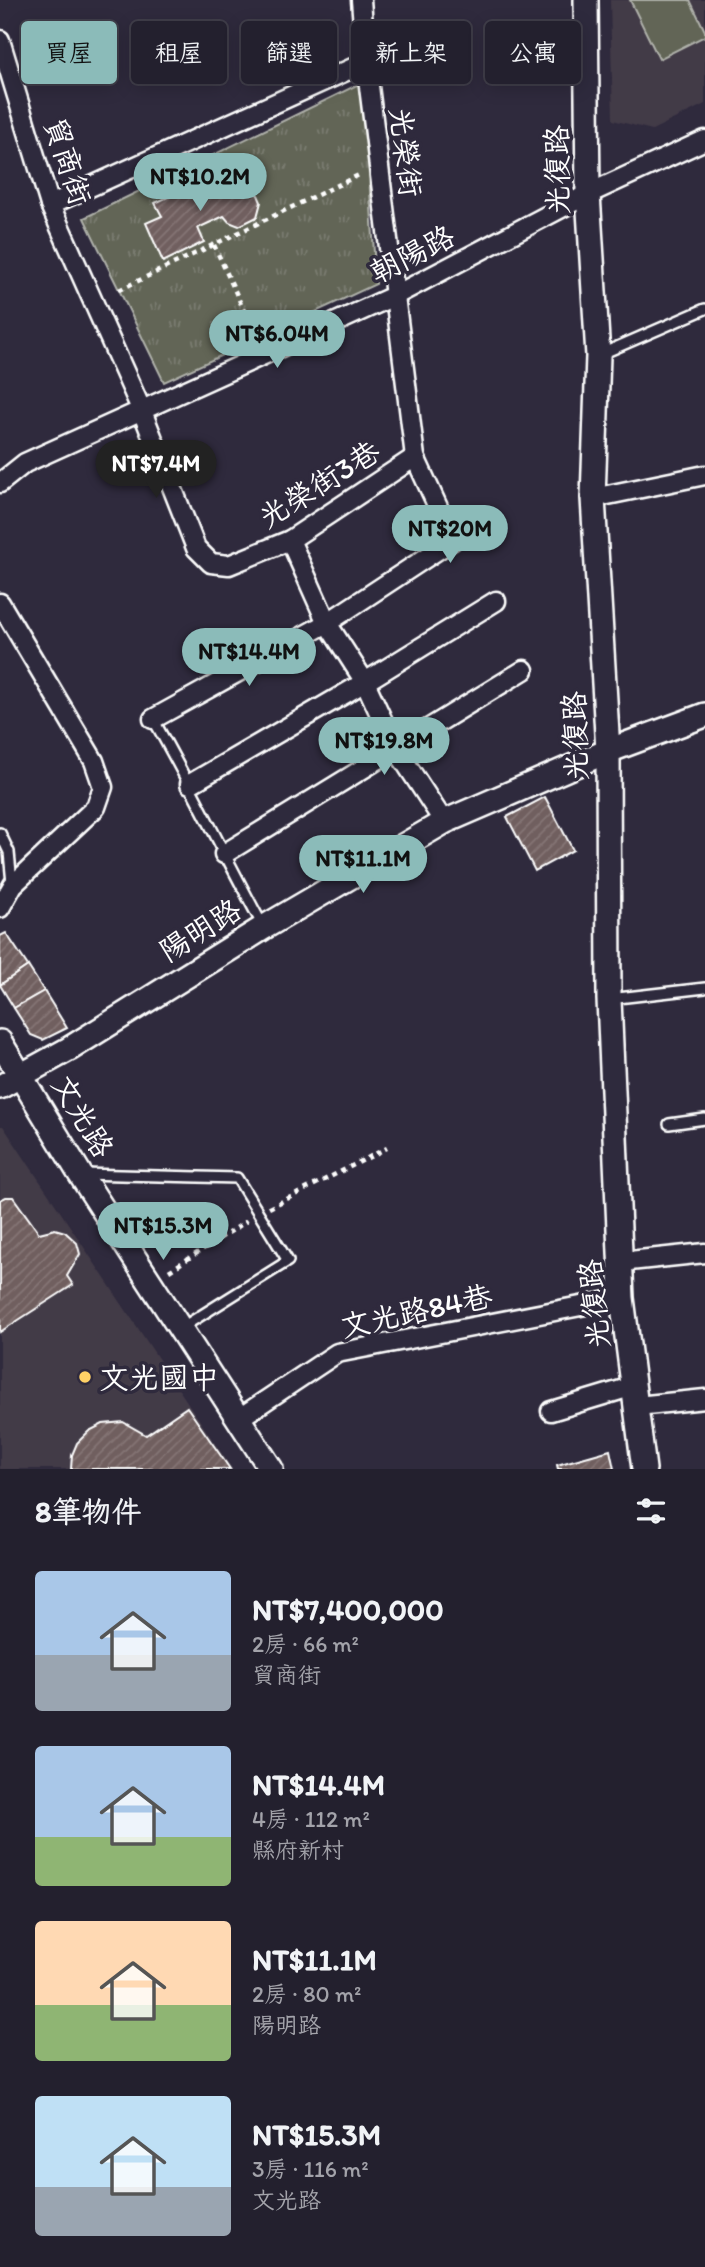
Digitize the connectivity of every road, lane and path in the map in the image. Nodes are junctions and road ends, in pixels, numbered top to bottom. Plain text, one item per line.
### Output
1 (361, 0) edge
2 (586, 0) edge
3 (363, 21) edge
4 (0, 40) edge
5 (351, 69) edge
6 (369, 84) edge
7 (705, 140) edge
8 (369, 171) dead end
9 (588, 194) junction
10 (50, 205) junction
11 (214, 245) junction
12 (119, 290) dead end
13 (396, 295) junction
14 (705, 309) edge
15 (257, 339) dead end
16 (598, 356) junction
17 (142, 411) junction
18 (415, 457) junction
19 (705, 475) edge
20 (0, 483) edge
21 (593, 498) junction
22 (290, 540) junction
23 (211, 564) joint
24 (496, 601) dead end
25 (0, 603) edge
26 (327, 623) junction
27 (524, 670) dead end
28 (365, 682) junction
29 (705, 715) edge
30 (153, 719) joint
31 (395, 747) junction
32 (608, 751) junction
33 (190, 784) junction
34 (444, 822) junction
35 (0, 833) edge
36 (224, 854) junction
37 (13, 885) junction
38 (0, 908) edge
39 (263, 928) junction
40 (705, 988) edge
41 (609, 999) junction
42 (0, 1042) edge
43 (23, 1076) junction
44 (0, 1087) edge
45 (705, 1119) edge
46 (669, 1125) dead end
47 (80, 1174) junction
48 (705, 1253) edge
49 (620, 1262) junction
50 (622, 1298) junction
51 (180, 1329) junction
52 (636, 1396) junction
53 (705, 1399) edge
54 (551, 1410) dead end
55 (238, 1419) junction
56 (271, 1469) edge
57 (644, 1469) edge

1 - 3 street, 光榮街
2 - 9 street, 光復路
4 - 10 street, 貿商街
5 - 10 street
6 - 13 street, 光榮街
7 - 9 street, 朝陽路
8 - 11 path
9 - 13 street, 朝陽路
9 - 16 street, 光復路
10 - 17 street, 貿商街
11 - 12 path
11 - 15 path
13 - 17 street, 朝陽路
13 - 18 street, 光榮街
14 - 16 lane
16 - 21 street, 光復路
17 - 20 street
17 - 23 street, 貿商街
18 - 22 street, 光榮街3巷
18 - 26 street, 光榮街
19 - 21 street
21 - 32 street, 光復路
22 - 23 street, 光榮街3巷
22 - 26 street
24 - 28 street
25 - 37 street
26 - 28 street
26 - 30 street
27 - 31 street
28 - 31 street
28 - 33 street
29 - 32 street, 陽明路
30 - 33 lane
31 - 34 street
31 - 36 street
32 - 34 street, 陽明路
32 - 41 street, 光復路
33 - 36 lane
34 - 39 street, 陽明路
35 - 37 lane
36 - 39 lane
37 - 38 street
39 - 43 street, 陽明路
40 - 41 lane
41 - 49 street, 光復路
42 - 43 street, 文光路
43 - 44 street, 陽明路
43 - 47 street, 文光路
45 - 46 lane
47 - 51 street, 文光路
47 - 51 lane
48 - 49 street
49 - 50 street, 光復路
50 - 52 street, 光復路
50 - 55 street, 文光路84巷
51 - 55 street, 文光路
52 - 53 street
52 - 54 street
52 - 57 street, 光復路
55 - 56 street, 文光路

